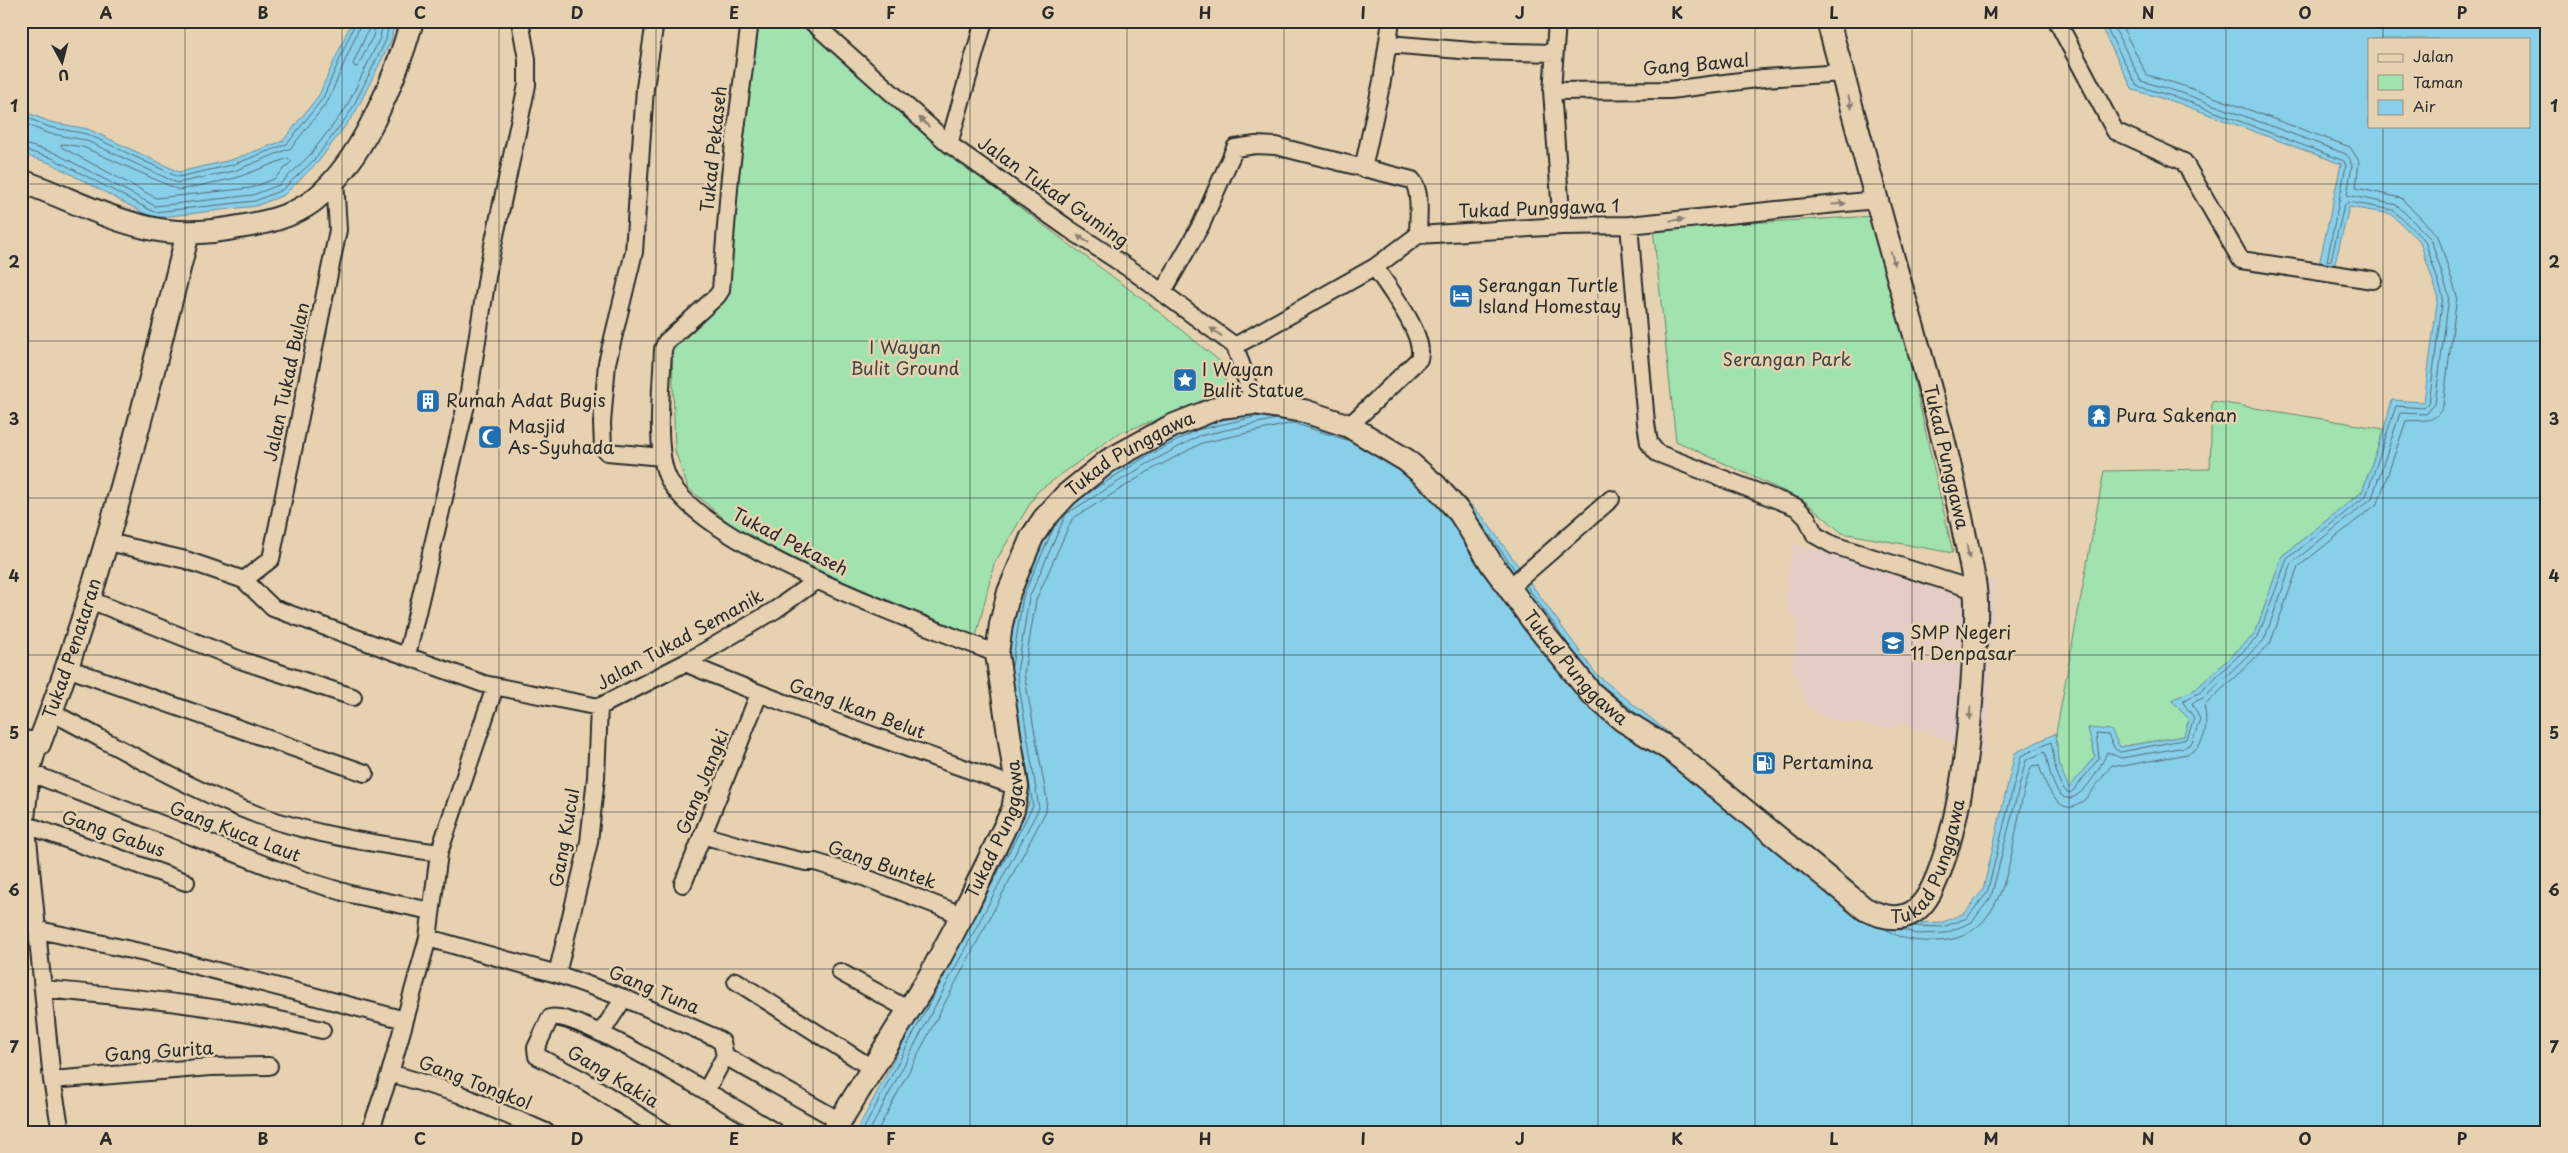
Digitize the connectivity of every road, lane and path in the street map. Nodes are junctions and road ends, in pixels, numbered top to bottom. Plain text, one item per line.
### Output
1 (412, 21) edge
2 (520, 21) edge
3 (655, 21) edge
4 (750, 21) edge
5 (812, 21) edge
6 (835, 21) edge
7 (984, 21) edge
8 (1391, 21) edge
9 (1557, 21) edge
10 (1828, 21) edge
11 (2057, 21) edge
12 (835, 40) junction
13 (1388, 44) junction
14 (1554, 53) junction
15 (1843, 73) junction
16 (1552, 91) junction
17 (949, 144) junction
18 (1363, 169) junction
19 (335, 178) junction
20 (21, 181) edge
21 (1876, 200) junction
22 (1562, 226) junction
23 (1629, 226) junction
24 (188, 233) junction
25 (1418, 235) junction
26 (1375, 267) junction
27 (2373, 280) dead end
28 (1162, 293) junction
29 (1235, 346) junction
30 (1254, 403) junction
31 (1349, 426) junction
32 (662, 457) junction
33 (1611, 499) dead end
34 (108, 542) junction
35 (244, 580) junction
36 (817, 580) junction
37 (1510, 588) junction
38 (1976, 590) junction
39 (90, 600) junction
40 (997, 654) junction
41 (407, 655) junction
42 (685, 662) junction
43 (67, 668) junction
44 (495, 687) junction
45 (759, 694) junction
46 (353, 698) dead end
47 (599, 707) junction
48 (51, 712) junction
49 (30, 743) edge
50 (31, 773) junction
51 (365, 773) dead end
52 (1017, 787) junction
53 (25, 821) edge
54 (702, 835) junction
55 (439, 853) junction
56 (186, 882) dead end
57 (683, 884) dead end
58 (430, 911) junction
59 (962, 915) junction
60 (39, 930) junction
61 (428, 938) junction
62 (840, 972) dead end
63 (557, 974) junction
64 (736, 981) dead end
65 (43, 990) junction
66 (624, 998) junction
67 (910, 1010) junction
68 (405, 1020) junction
69 (322, 1030) dead end
70 (602, 1033) junction
71 (725, 1056) junction
72 (269, 1066) dead end
73 (873, 1069) junction
74 (390, 1073) junction
75 (52, 1080) junction
76 (706, 1091) junction
77 (836, 1126) edge
78 (60, 1132) edge
79 (370, 1132) edge
80 (546, 1132) edge
81 (665, 1132) edge
82 (775, 1132) edge

1 - 19 street
2 - 41 street
3 - 32 street
4 - 32 street, Tukad Pekaseh
5 - 12 street, Jalan Tukad Guming
6 - 12 street
7 - 17 street
8 - 13 street
9 - 14 street
10 - 15 street, Tukad Punggawa
11 - 27 street
17 -> 12 street, Jalan Tukad Guming
13 - 14 street
13 - 18 street
14 - 16 street
15 - 16 street, Gang Bawal
15 -> 21 street, Tukad Punggawa
16 - 22 street
28 -> 17 street, Jalan Tukad Guming
18 - 25 street
18 - 28 street
19 - 24 street
19 - 35 street, Jalan Tukad Bulan
20 - 24 street
23 -> 21 street, Tukad Punggawa 1
21 -> 38 street, Tukad Punggawa
22 - 23 street, Tukad Punggawa 1
22 - 25 street, Tukad Punggawa 1
23 - 38 street
24 - 34 street, Tukad Penataran
25 - 26 street
26 - 29 street
26 - 31 street
29 -> 28 street, Jalan Tukad Guming
29 - 30 street
30 - 31 street, Tukad Punggawa
30 - 40 street, Tukad Punggawa
31 - 37 street, Tukad Punggawa
32 - 36 street, Tukad Pekaseh
33 - 37 street
34 - 35 street
34 - 39 street, Tukad Penataran
35 - 41 street
36 - 40 street, Tukad Pekaseh
36 - 42 street, Jalan Tukad Semanik
38 -> 37 street, Tukad Punggawa
39 - 43 street, Tukad Penataran
39 - 46 street
40 - 52 street, Tukad Punggawa
41 - 44 street, Jalan Tukad Semanik
42 - 45 street, Gang Ikan Belut
42 - 47 street, Jalan Tukad Semanik
43 - 48 street, Tukad Penataran
43 - 51 street
44 - 47 street, Jalan Tukad Semanik
44 - 55 street
45 - 52 street, Gang Ikan Belut
45 - 54 street, Gang Jangki
47 - 63 street, Gang Kucul
48 - 49 street, Tukad Penataran
48 - 55 street
49 - 50 street, Tukad Penataran
50 - 53 street, Tukad Penataran
50 - 58 street, Gang Kuca Laut
52 - 59 street, Tukad Punggawa
53 - 56 street, Gang Gabus
53 - 60 street, Tukad Penataran
54 - 57 street, Gang Jangki
54 - 59 street, Gang Buntek
55 - 58 street
58 - 61 street
59 - 67 street, Tukad Punggawa
60 - 65 street, Tukad Penataran
60 - 68 street
61 - 63 street, Gang Tuna
61 - 68 street
62 - 67 street
63 - 66 street, Gang Tuna
64 - 73 street
65 - 69 street
65 - 75 street, Tukad Penataran
66 - 70 street
66 - 71 street, Gang Tuna
67 - 73 street, Tukad Punggawa
68 - 74 street
70 - 76 street
70 - 81 street, Gang Kakia
71 - 76 street
71 - 77 street, Gang Tuna
72 - 75 street, Gang Gurita
73 - 77 street, Tukad Punggawa
74 - 79 street
74 - 80 street, Gang Tongkol
75 - 78 street, Tukad Penataran
76 - 82 street

